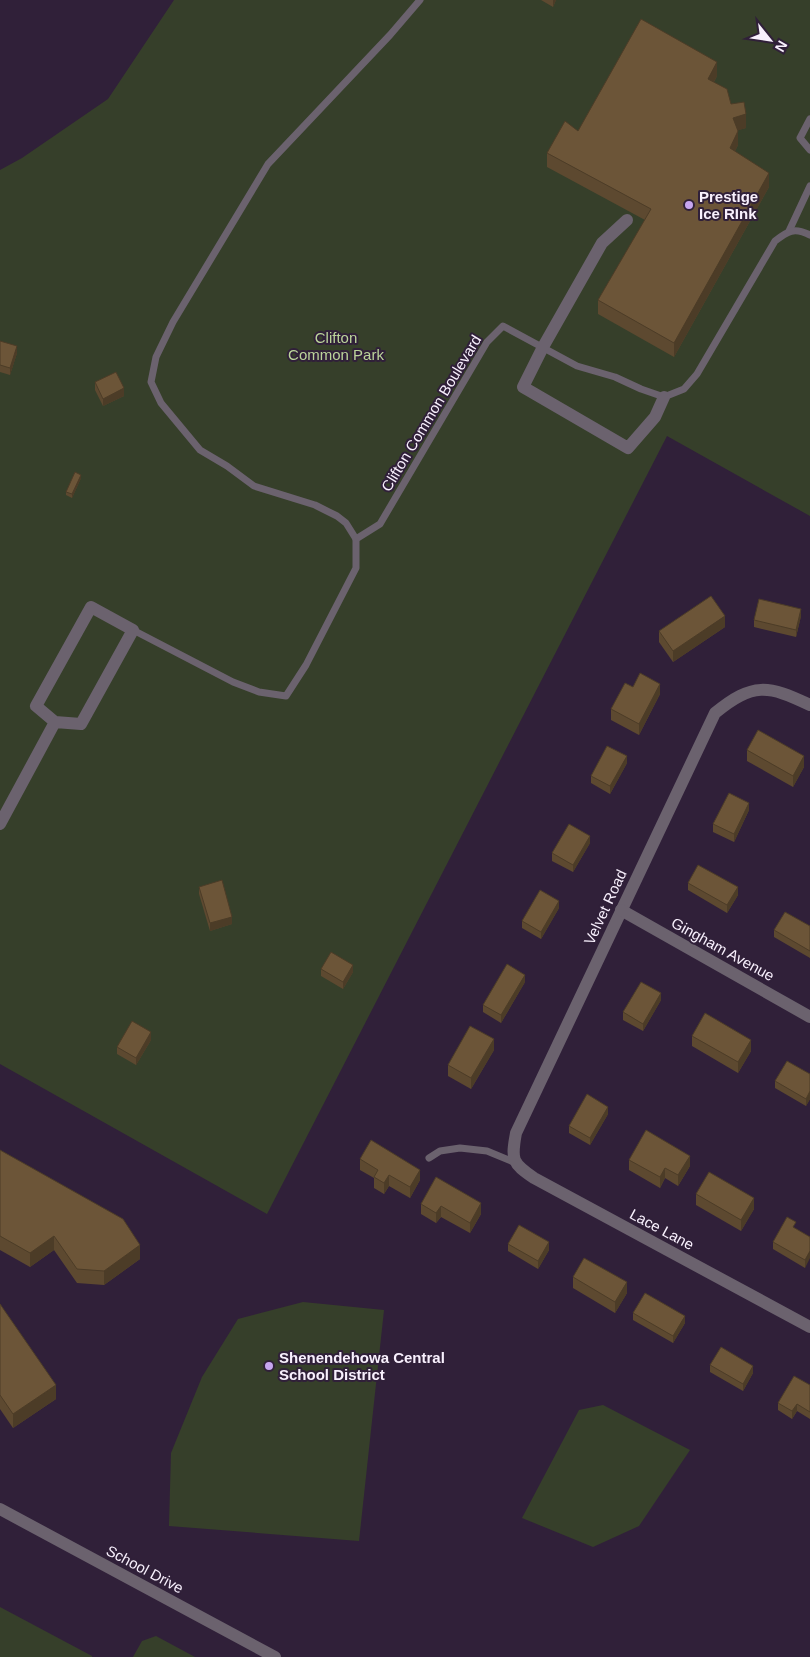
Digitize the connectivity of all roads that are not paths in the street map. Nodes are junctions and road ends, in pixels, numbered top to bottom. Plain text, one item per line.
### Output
1 (420, 0) edge
2 (810, 119) edge
3 (810, 150) edge
4 (810, 186) edge
5 (627, 220) dead end
6 (789, 231) junction
7 (810, 235) edge
8 (543, 347) junction
9 (664, 397) junction
10 (356, 539) junction
11 (133, 630) junction
12 (810, 705) edge
13 (55, 722) junction
14 (0, 824) edge
15 (621, 910) junction
16 (810, 1017) edge
17 (429, 1158) dead end
18 (516, 1163) junction
19 (810, 1327) edge
20 (0, 1509) edge
21 (274, 1657) edge

1 - 10 lane
2 - 3 lane
4 - 6 lane
5 - 8 street
6 - 7 lane
6 - 9 lane
8 - 9 lane, Clifton Common Boulevard
8 - 9 street
8 - 10 lane, Clifton Common Boulevard
10 - 11 lane
11 - 13 street
11 - 13 street
12 - 15 street, Velvet Road
13 - 14 street
15 - 16 street, Gingham Avenue
15 - 18 street, Velvet Road
17 - 18 lane
18 - 19 street, Lace Lane
20 - 21 street, School Drive

